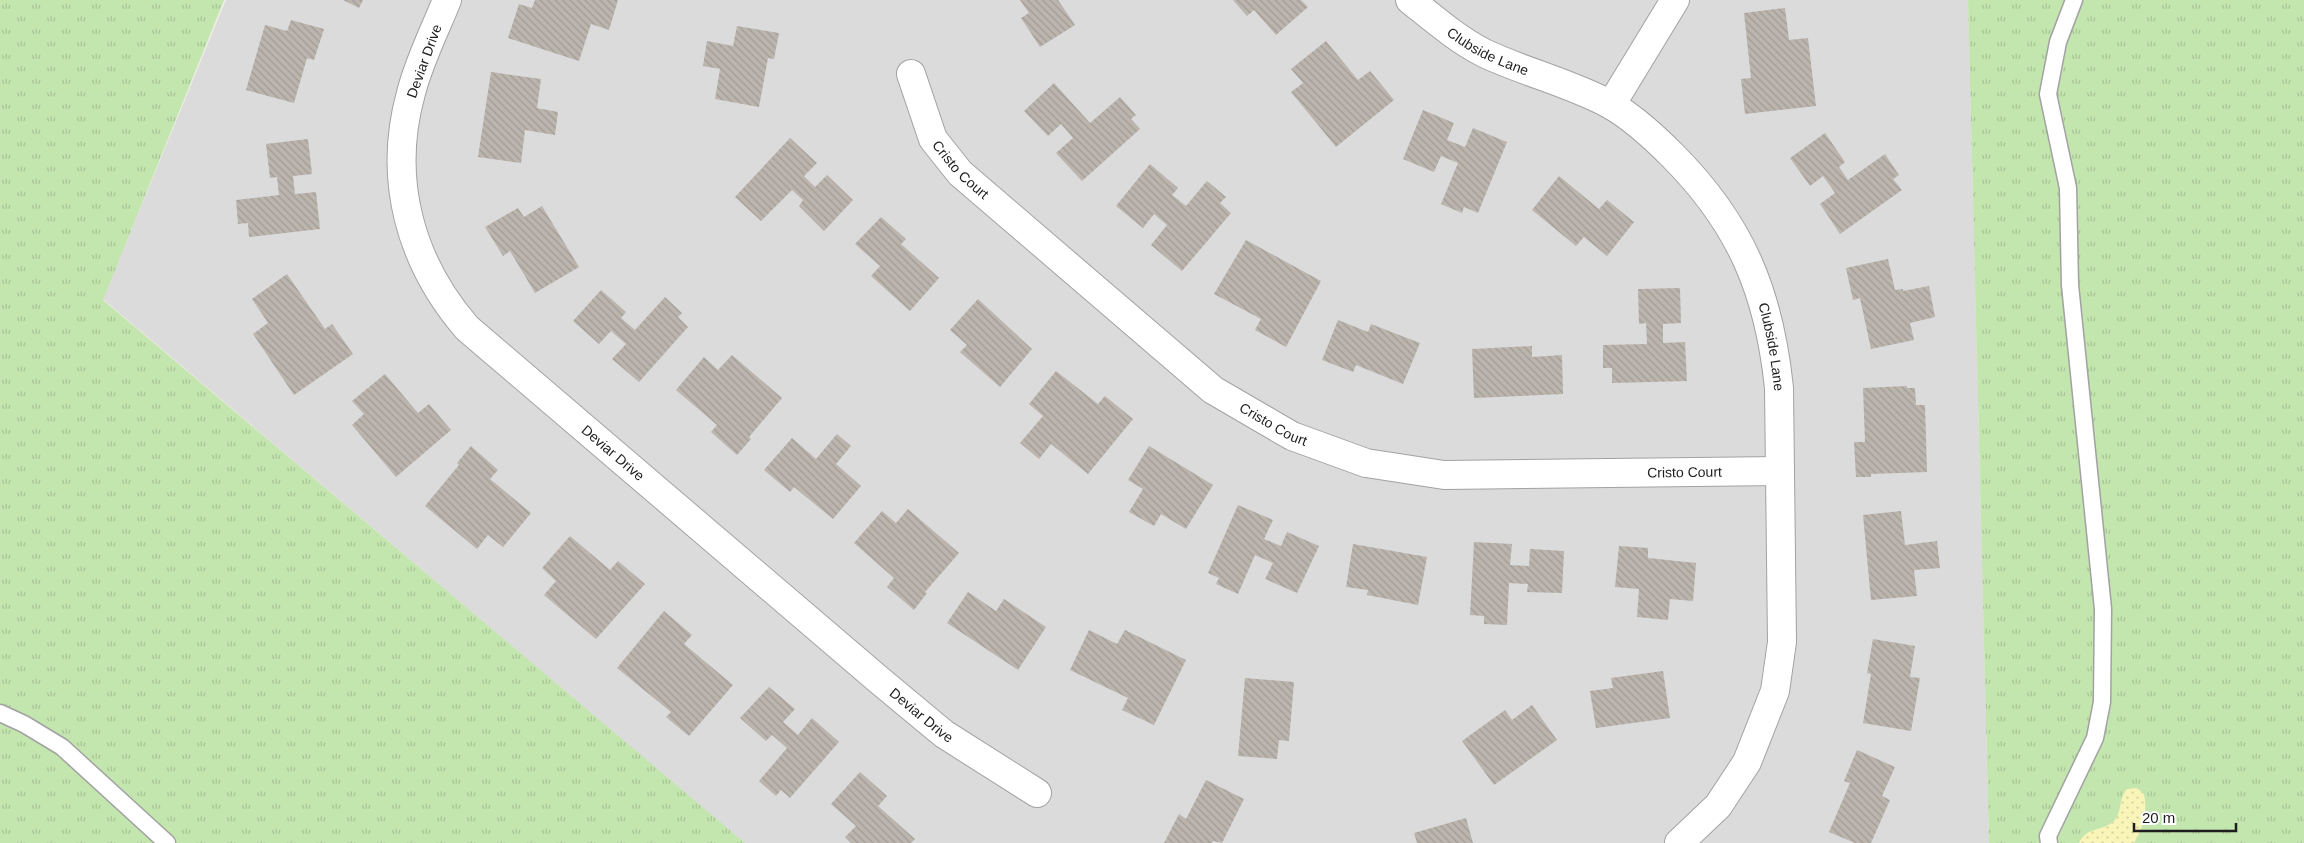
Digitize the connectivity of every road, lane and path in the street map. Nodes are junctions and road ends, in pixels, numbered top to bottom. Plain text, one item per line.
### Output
1 (447, 0) edge
2 (1410, 0) edge
3 (1675, 0) edge
4 (2074, 0) edge
5 (911, 74) dead end
6 (1611, 105) junction
7 (1780, 471) junction
8 (0, 713) edge
9 (1037, 793) dead end
10 (166, 843) edge
11 (1679, 843) edge
12 (2049, 843) edge

1 - 9 street, Deviar Drive
2 - 6 street, Clubside Lane
3 - 6 street
4 - 12 lane
5 - 7 street, Cristo Court
6 - 7 street, Clubside Lane
7 - 11 street, Clubside Lane
8 - 10 lane

